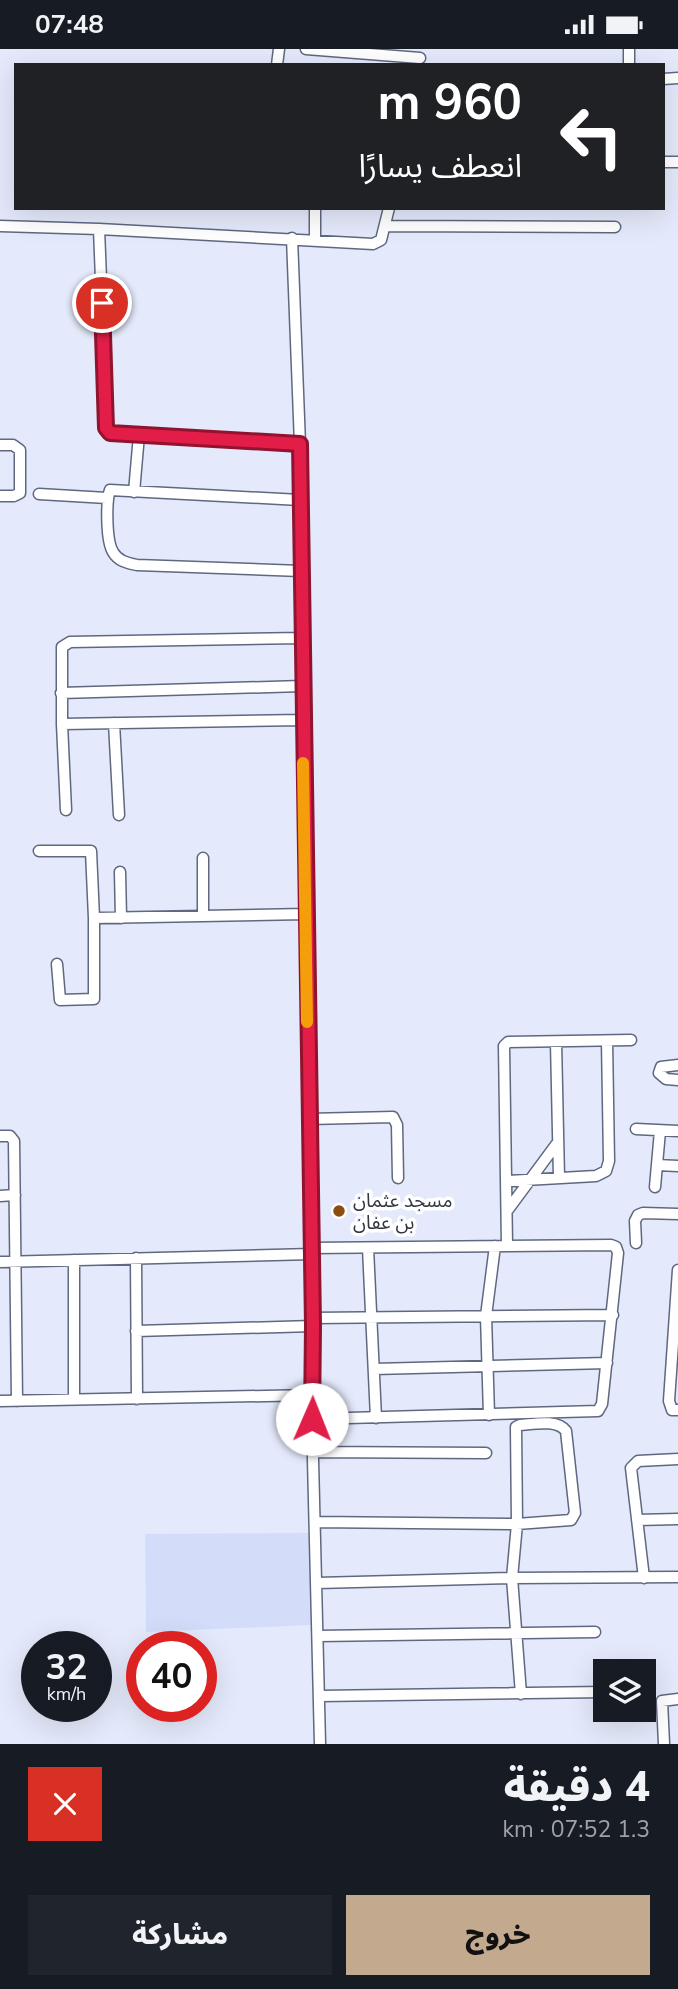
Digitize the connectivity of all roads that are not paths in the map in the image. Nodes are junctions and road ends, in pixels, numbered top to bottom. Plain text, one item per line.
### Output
1 (306, 49) edge
2 (420, 57) edge
3 (386, 60) edge
4 (315, 210) edge
5 (389, 210) edge
6 (0, 226) edge
7 (385, 226) junction
8 (615, 227) dead end
9 (99, 229) junction
10 (292, 238) junction
11 (315, 240) junction
12 (139, 435) junction
13 (300, 444) junction
14 (0, 445) edge
15 (134, 492) junction
16 (39, 493) dead end
17 (0, 496) edge
18 (107, 498) junction
19 (300, 500) junction
20 (301, 571) junction
21 (302, 638) junction
22 (303, 686) junction
23 (61, 693) junction
24 (303, 720) junction
25 (114, 723) junction
26 (62, 724) junction
27 (66, 810) dead end
28 (119, 815) dead end
29 (39, 851) dead end
30 (203, 858) dead end
31 (120, 872) dead end
32 (305, 913) junction
33 (203, 916) junction
34 (121, 918) junction
35 (94, 919) junction
36 (57, 964) dead end
37 (631, 1040) dead end
38 (607, 1041) junction
39 (556, 1042) junction
40 (678, 1065) edge
41 (678, 1080) edge
42 (309, 1119) junction
43 (636, 1129) dead end
44 (660, 1131) junction
45 (678, 1132) edge
46 (0, 1136) edge
47 (558, 1142) junction
48 (657, 1165) junction
49 (678, 1166) edge
50 (398, 1178) dead end
51 (559, 1178) junction
52 (530, 1180) junction
53 (507, 1181) junction
54 (655, 1187) dead end
55 (15, 1195) junction
56 (0, 1196) edge
57 (507, 1211) junction
58 (678, 1214) edge
59 (636, 1243) dead end
60 (495, 1246) junction
61 (507, 1246) junction
62 (368, 1248) junction
63 (312, 1251) junction
64 (136, 1258) junction
65 (74, 1260) junction
66 (15, 1261) junction
67 (0, 1262) edge
68 (678, 1270) edge
69 (613, 1314) junction
70 (486, 1316) junction
71 (372, 1318) junction
72 (313, 1322) junction
73 (136, 1331) junction
74 (607, 1363) junction
75 (487, 1367) junction
76 (374, 1369) junction
77 (313, 1395) junction
78 (137, 1399) junction
79 (74, 1400) junction
80 (0, 1401) edge
81 (18, 1401) junction
82 (678, 1410) edge
83 (489, 1415) junction
84 (376, 1418) junction
85 (312, 1419) junction
86 (313, 1452) junction
87 (486, 1453) dead end
88 (678, 1458) edge
89 (678, 1519) edge
90 (638, 1520) junction
91 (315, 1522) junction
92 (517, 1524) junction
93 (678, 1577) edge
94 (512, 1578) junction
95 (644, 1578) junction
96 (317, 1583) junction
97 (517, 1631) junction
98 (595, 1632) dead end
99 (318, 1636) junction
100 (593, 1692) edge
101 (521, 1693) junction
102 (320, 1696) junction
103 (678, 1699) edge
104 (320, 1744) edge
105 (664, 1744) edge

1 - 3 street
2 - 3 street
4 - 11 street
5 - 7 street
6 - 9 street
7 - 8 street
7 - 11 street
9 - 10 street
9 - 12 street
10 - 11 street
10 - 13 street
12 - 13 street
12 - 15 street
13 - 19 street
14 - 17 street
15 - 18 street
15 - 19 street
16 - 18 street
18 - 20 street
19 - 20 street
20 - 21 street
21 - 22 street
21 - 23 street
22 - 23 street
22 - 24 street
23 - 26 street
24 - 25 street
24 - 32 street
25 - 26 street
25 - 28 street
26 - 27 street
29 - 35 street
30 - 33 street
31 - 34 street
32 - 33 street
32 - 42 street
33 - 34 street
34 - 35 street
35 - 36 street
37 - 38 street
38 - 39 street
38 - 51 street
39 - 47 street
39 - 53 street
40 - 41 street
42 - 50 street
42 - 63 street
43 - 44 street
44 - 45 street
44 - 48 street
46 - 55 street
47 - 51 street
47 - 52 street
48 - 49 street
48 - 54 street
51 - 52 street
52 - 53 street
52 - 57 street
53 - 57 street
55 - 56 street
55 - 66 street
57 - 61 street
58 - 59 street
60 - 61 street
60 - 62 street
60 - 70 street
61 - 69 street
62 - 63 street
62 - 71 street
63 - 64 street
63 - 72 street
64 - 65 street
64 - 73 street
65 - 66 street
65 - 79 street
66 - 67 street
66 - 81 street
68 - 82 street
69 - 70 street
69 - 74 street
70 - 71 street
70 - 75 street
71 - 72 street
71 - 76 street
72 - 73 street
72 - 77 street
73 - 78 street
74 - 75 street
74 - 83 street
75 - 76 street
75 - 83 street
76 - 84 street
77 - 78 street
77 - 85 street
78 - 79 street
79 - 81 street
80 - 81 street
83 - 84 street
84 - 85 street
85 - 86 street
86 - 87 street
86 - 91 street
88 - 90 street
89 - 90 street
90 - 95 street
91 - 92 street
91 - 96 street
92 - 92 street
92 - 94 street
93 - 95 street
94 - 95 street
94 - 96 street
94 - 97 street
96 - 99 street
97 - 98 street
97 - 99 street
97 - 101 street
99 - 102 street
100 - 101 street
101 - 102 street
102 - 104 street
103 - 105 street

